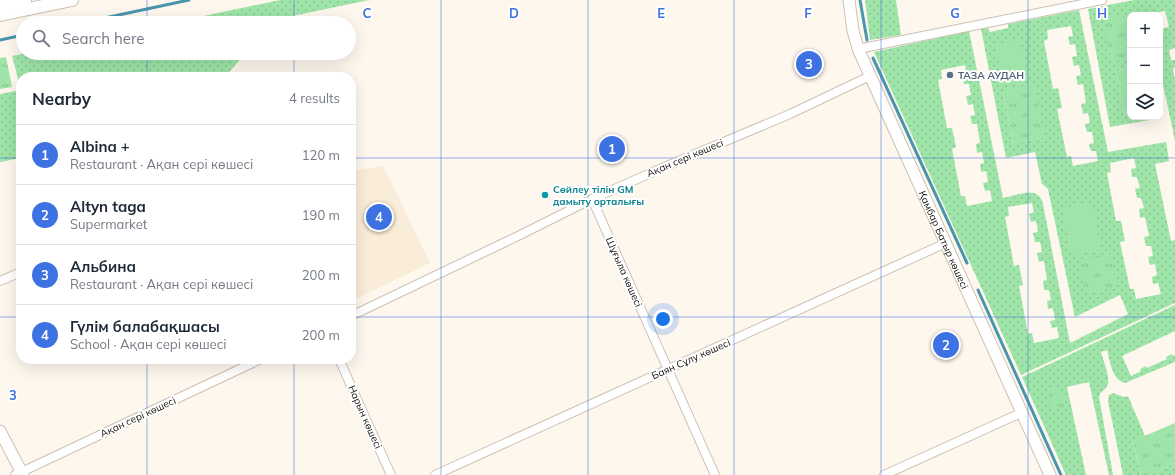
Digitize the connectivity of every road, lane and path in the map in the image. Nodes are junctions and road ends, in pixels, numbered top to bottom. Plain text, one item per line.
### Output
1 (25, 0) edge
2 (72, 0) edge
3 (849, 0) edge
4 (1102, 0) edge
5 (0, 5) edge
6 (0, 15) edge
7 (858, 49) junction
8 (870, 76) junction
9 (592, 200) junction
10 (946, 243) junction
11 (16, 274) edge
12 (0, 281) edge
13 (356, 314) edge
14 (251, 364) edge
15 (340, 364) edge
16 (667, 370) junction
17 (1022, 412) junction
18 (0, 431) edge
19 (20, 474) edge
20 (391, 475) edge
21 (435, 475) edge
22 (715, 475) edge
23 (884, 475) edge
24 (1050, 475) edge

1 - 5 main road
2 - 6 main road
3 - 7 main road, Қамбар Батыр көшесі
4 - 7 street
7 - 8 main road, Қамбар Батыр көшесі
8 - 9 street, Ақан сері көшесі
8 - 10 main road, Қамбар Батыр көшесі
9 - 13 street, Ақан сері көшесі
9 - 16 street, Шұғыла көшесі
10 - 16 street, Баян Сұлу көшесі
10 - 17 main road, Қамбар Батыр көшесі
11 - 12 street
14 - 19 street, Ақан сері көшесі
15 - 20 street, Нарын көшесі
16 - 21 street, Баян Сұлу көшесі
16 - 22 street, Шұғыла көшесі
17 - 23 street
17 - 24 main road, Қамбар Батыр көшесі
18 - 19 main road

